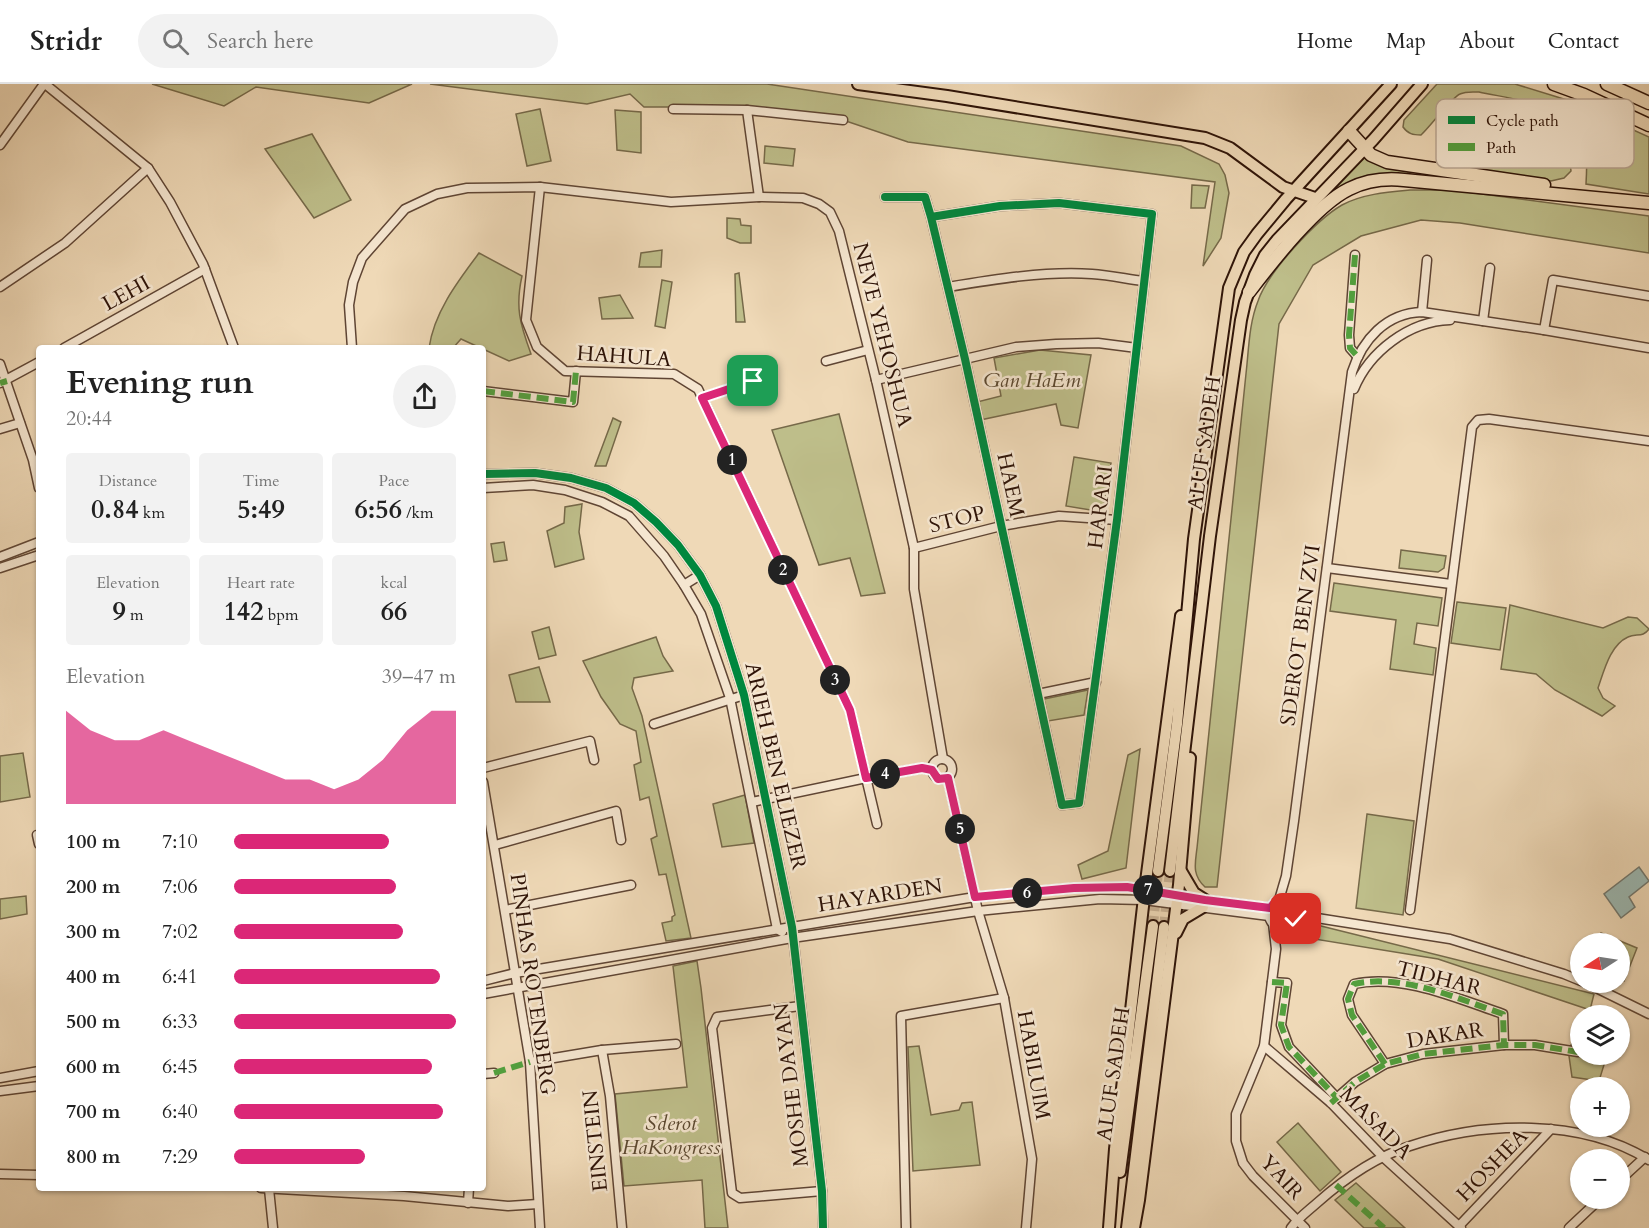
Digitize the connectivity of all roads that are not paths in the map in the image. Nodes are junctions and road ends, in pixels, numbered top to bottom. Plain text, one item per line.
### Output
1 (45, 84) edge
2 (858, 84) edge
3 (1391, 84) edge
4 (1422, 84) edge
5 (1554, 84) edge
6 (1607, 84) edge
7 (1593, 99) edge
8 (1649, 103) edge
9 (673, 109) dead end
10 (747, 110) junction
11 (1634, 118) edge
12 (843, 120) dead end
13 (1649, 125) edge
14 (1349, 131) junction
15 (0, 145) edge
16 (1365, 147) junction
17 (148, 168) junction
18 (1263, 174) junction
19 (540, 187) junction
20 (1293, 192) junction
21 (759, 196) junction
22 (885, 197) dead end
23 (1315, 198) junction
24 (1649, 202) edge
25 (1280, 206) junction
26 (932, 217) junction
27 (1355, 255) dead end
28 (1427, 260) dead end
29 (1490, 268) dead end
30 (205, 269) junction
31 (1143, 282) junction
32 (0, 287) edge
33 (948, 287) junction
34 (1248, 292) junction
35 (1649, 296) edge
36 (1422, 312) junction
37 (1483, 321) junction
38 (1544, 330) junction
39 (69, 345) edge
40 (233, 345) edge
41 (352, 345) edge
42 (1137, 348) junction
43 (1649, 348) edge
44 (868, 350) junction
45 (1358, 357) junction
46 (965, 359) junction
47 (826, 361) dead end
48 (0, 364) edge
49 (36, 364) edge
50 (576, 371) junction
51 (876, 380) junction
52 (753, 381) dead end
53 (3, 382) edge
54 (486, 391) edge
55 (702, 398) junction
56 (1350, 398) junction
57 (20, 423) junction
58 (0, 429) edge
59 (1649, 441) edge
60 (36, 459) edge
61 (486, 474) edge
62 (486, 488) edge
63 (1199, 503) junction
64 (1117, 519) junction
65 (1001, 526) junction
66 (36, 543) edge
67 (914, 548) junction
68 (36, 556) edge
69 (0, 557) edge
70 (0, 568) edge
71 (1327, 568) junction
72 (700, 575) junction
73 (1451, 584) junction
74 (684, 585) junction
75 (1096, 682) junction
76 (744, 694) junction
77 (1038, 694) junction
78 (730, 698) junction
79 (654, 724) dead end
80 (943, 759) junction
81 (594, 760) dead end
82 (486, 767) edge
83 (932, 770) junction
84 (866, 778) junction
85 (948, 778) junction
86 (767, 799) junction
87 (752, 802) junction
88 (1079, 803) joint
89 (877, 824) dead end
90 (487, 833) edge
91 (621, 840) dead end
92 (495, 845) junction
93 (1170, 871) junction
94 (1286, 876) junction
95 (631, 885) dead end
96 (1145, 895) junction
97 (975, 897) junction
98 (1177, 900) junction
99 (1279, 900) junction
100 (1204, 904) junction
101 (1293, 905) junction
102 (505, 910) junction
103 (1410, 910) dead end
104 (978, 911) junction
105 (1271, 916) junction
106 (1317, 918) junction
107 (1289, 926) junction
108 (792, 927) junction
109 (777, 929) junction
110 (792, 938) junction
111 (1172, 945) junction
112 (1276, 949) junction
113 (515, 973) junction
114 (1570, 977) edge
115 (486, 980) edge
116 (1272, 982) junction
117 (517, 987) junction
118 (486, 993) edge
119 (1605, 993) edge
120 (1004, 998) junction
121 (800, 1006) junction
122 (1649, 1014) edge
123 (676, 1044) dead end
124 (1504, 1045) junction
125 (1264, 1046) junction
126 (602, 1050) junction
127 (1570, 1051) edge
128 (530, 1062) junction
129 (1385, 1064) junction
130 (36, 1071) edge
131 (494, 1073) dead end
132 (486, 1074) edge
133 (0, 1078) edge
134 (36, 1087) edge
135 (0, 1091) edge
136 (1334, 1100) junction
137 (1551, 1129) junction
138 (1383, 1157) junction
139 (1647, 1158) edge
140 (1630, 1172) edge
141 (0, 1174) edge
142 (36, 1175) edge
143 (266, 1191) edge
144 (317, 1191) edge
145 (469, 1191) edge
146 (822, 1191) junction
147 (468, 1203) junction
148 (538, 1204) junction
149 (1589, 1209) edge
150 (1297, 1220) junction
151 (1460, 1227) edge
152 (273, 1228) edge
153 (540, 1228) edge
154 (622, 1228) edge
155 (823, 1228) edge
156 (906, 1228) edge
157 (1026, 1228) edge
158 (1109, 1228) edge
159 (1114, 1228) edge
160 (1127, 1228) edge
161 (1134, 1228) edge
162 (1291, 1228) edge
163 (1305, 1228) edge
164 (1569, 1228) edge

1 - 15 street
1 - 17 street
2 - 18 main road
3 - 14 main road, ALUF SADEH
4 - 16 main road, ALUF SADEH
5 - 7 highway
6 - 8 highway
9 - 10 street
10 - 12 street
10 - 21 street
11 - 13 highway
14 - 16 highway
14 - 20 main road, ALUF SADEH
16 - 23 main road, ALUF SADEH
16 - 24 highway
17 - 30 street
17 - 32 street
18 - 20 main road
18 - 25 main road
19 - 21 street, NEVE YEHOSHUA
19 - 41 street, NEVE YEHOSHUA
19 - 50 street, HAHULA
20 - 23 main road
20 - 25 main road, ALUF SADEH
21 - 44 street, NEVE YEHOSHUA
22 - 26 street, HAEM
23 - 34 main road, ALUF SADEH
24 - 34 highway
25 - 63 main road, ALUF SADEH
26 - 31 street, HARARI
26 - 33 street, HAEM
27 - 45 street
28 - 36 street
29 - 37 street
30 - 39 street, LEHI
30 - 40 street
31 - 33 street
31 - 42 street, HARARI
33 - 46 street, HAEM
34 - 93 main road, ALUF SADEH
35 - 38 street
36 - 37 street
36 - 45 street
37 - 38 street
37 - 56 street
38 - 43 street
42 - 46 street
42 - 64 street, HARARI
44 - 47 street
44 - 51 street, NEVE YEHOSHUA
45 - 56 street, SDEROT BEN ZVI
46 - 51 street
46 - 65 street, HAEM
48 - 53 street
49 - 53 street
50 - 54 street
50 - 55 street, HAHULA
51 - 67 street, NEVE YEHOSHUA
52 - 55 street
53 - 57 street
55 - 84 street
56 - 71 street, SDEROT BEN ZVI
57 - 58 street
57 - 60 street
59 - 73 street
61 - 72 street, ARIEH BEN ELIEZER
62 - 74 street, ARIEH BEN ELIEZER
63 - 93 main road, ALUF SADEH
63 - 96 main road
64 - 65 street, STOP
64 - 75 street, HARARI
65 - 67 street, STOP
65 - 77 street, HAEM
66 - 69 street
67 - 80 street, NEVE YEHOSHUA
68 - 70 street
71 - 73 street
71 - 94 street, SDEROT BEN ZVI
72 - 74 street
72 - 76 street, ARIEH BEN ELIEZER
73 - 103 street
74 - 78 street, ARIEH BEN ELIEZER
75 - 77 street
75 - 88 street, HARARI
76 - 78 street
76 - 86 street, ARIEH BEN ELIEZER
77 - 88 street, HAEM
78 - 79 street
78 - 87 street, ARIEH BEN ELIEZER
80 - 83 street
80 - 85 street
81 - 82 street
83 - 84 street
83 - 85 street
84 - 86 street
84 - 89 street
85 - 97 street
86 - 87 street
86 - 108 street, ARIEH BEN ELIEZER
87 - 109 street, ARIEH BEN ELIEZER
90 - 92 street, PINHAS ROTENBERG
91 - 92 street
92 - 102 street, PINHAS ROTENBERG
93 - 98 main road
93 - 100 main road
94 - 99 street, SDEROT BEN ZVI
94 - 101 street, SDEROT BEN ZVI
95 - 102 street
96 - 97 street, HAYARDEN
96 - 98 street, HAYARDEN
96 - 104 street, HAYARDEN
96 - 158 main road
97 - 104 street
97 - 108 street, HAYARDEN
98 - 100 street, HAYARDEN
98 - 111 main road
99 - 101 street
99 - 105 street
100 - 105 street, HAYARDEN
100 - 111 main road
101 - 106 street
101 - 107 street
102 - 113 street, PINHAS ROTENBERG
104 - 110 street, HAYARDEN
104 - 120 street, HABILUIM
105 - 107 street
105 - 112 street
106 - 107 street
106 - 114 street
107 - 112 street
108 - 109 street, HAYARDEN
108 - 110 street, ARIEH BEN ELIEZER
109 - 110 street
109 - 113 street, HAYARDEN
110 - 117 street, HAYARDEN
110 - 121 street, MOSHE DAYAN
111 - 161 main road
112 - 116 street
113 - 115 street, HAYARDEN
113 - 117 street, PINHAS ROTENBERG
116 - 125 street
116 - 136 street
117 - 118 street, HAYARDEN
117 - 128 street, PINHAS ROTENBERG
119 - 122 street
120 - 156 street
120 - 157 street, HABILUIM
121 - 146 street, MOSHE DAYAN
121 - 146 street
123 - 126 street
124 - 127 street, DAKAR
124 - 129 street, DAKAR
124 - 129 street, TIDHAR
125 - 136 street, MASADA
125 - 150 street, YAIR
126 - 128 street
126 - 154 street, EINSTEIN
128 - 148 street, PINHAS ROTENBERG
129 - 136 street, DAKAR
130 - 133 street
131 - 132 street
134 - 135 street
136 - 138 street, MASADA
137 - 138 street
137 - 139 street
137 - 151 street, HOSHEA
138 - 150 street
138 - 151 street, MASADA
139 - 140 street
141 - 142 street
143 - 152 street
144 - 147 street
145 - 147 street
146 - 155 street, MOSHE DAYAN
147 - 148 street
148 - 153 street, PINHAS ROTENBERG
149 - 164 street
150 - 162 street
150 - 163 street, YAIR
159 - 160 main road, ALUF SADEH

